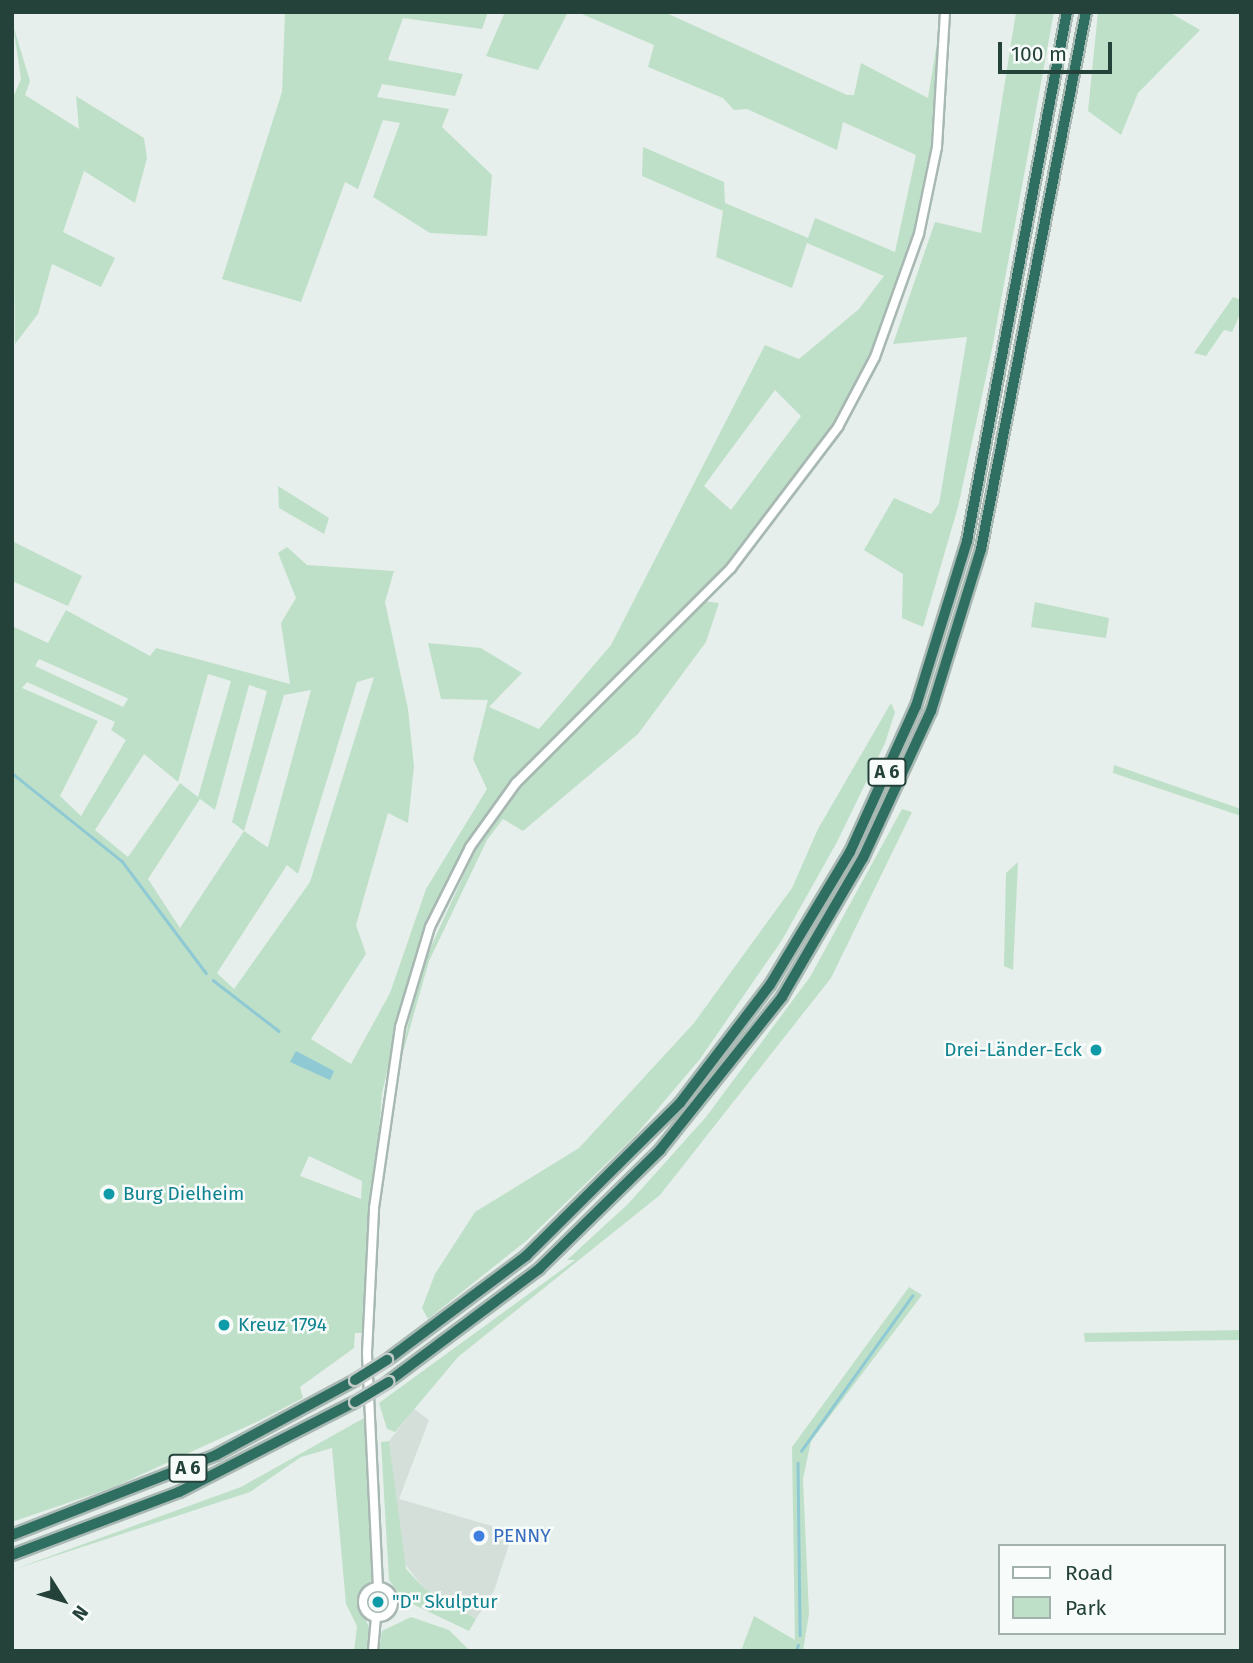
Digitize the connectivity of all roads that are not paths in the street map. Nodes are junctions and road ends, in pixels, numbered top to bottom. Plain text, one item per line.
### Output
1 (945, 12) edge
2 (1068, 12) edge
3 (1086, 12) edge
4 (12, 1535) edge
5 (12, 1555) edge
6 (378, 1587) junction
7 (376, 1617) junction
8 (373, 1651) edge

1 - 6 street
2 - 4 highway, A 6, bridge
3 - 5 highway, A 6, bridge
6 - 7 street
6 - 7 street
7 - 8 street

